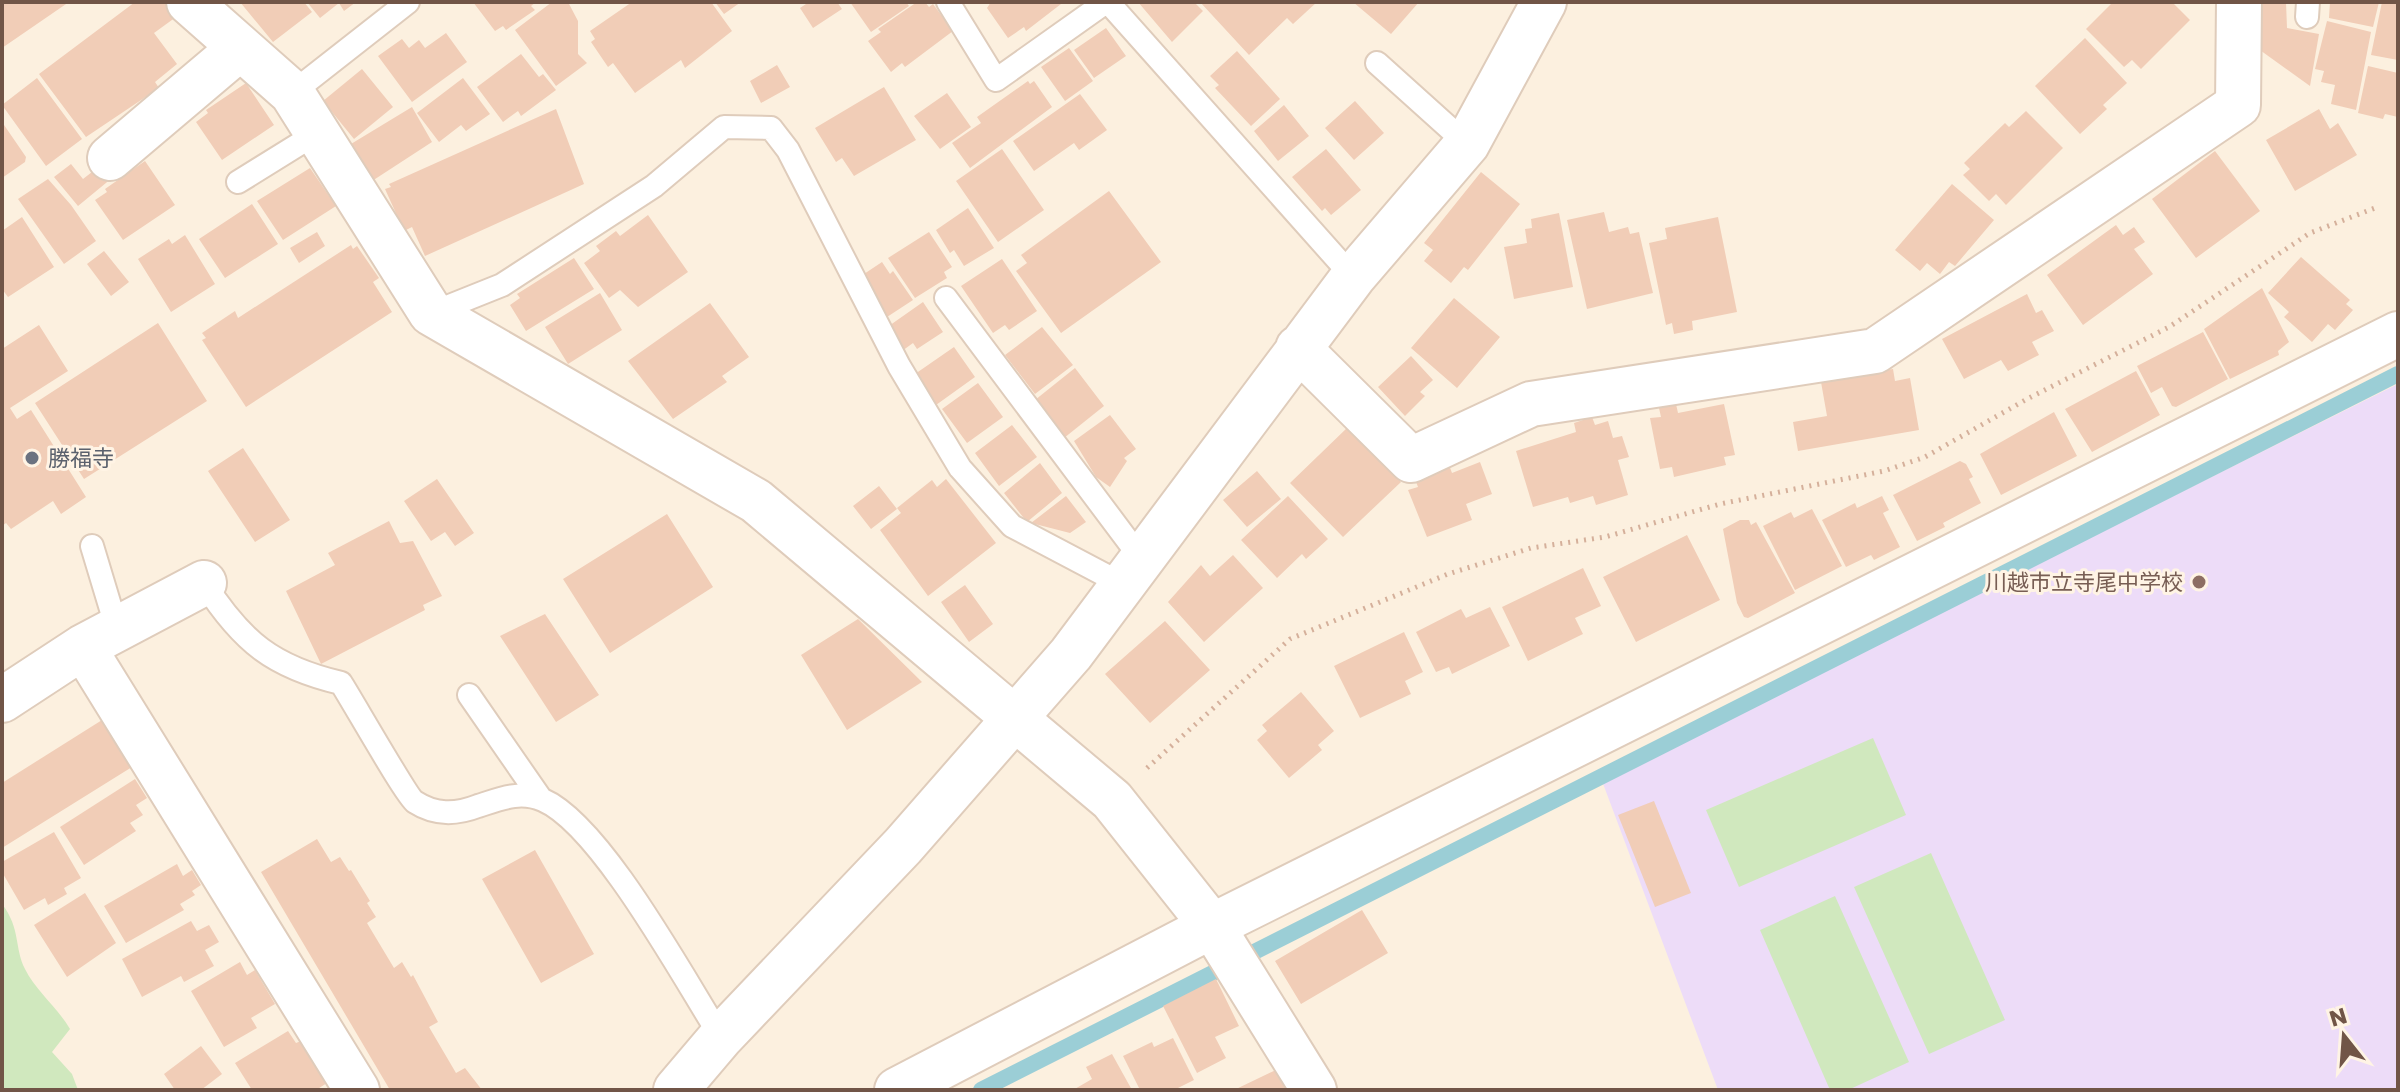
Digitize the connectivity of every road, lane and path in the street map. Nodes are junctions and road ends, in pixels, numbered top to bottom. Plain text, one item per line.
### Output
1 (189, 2) edge
2 (408, 2) edge
3 (948, 2) edge
4 (1107, 2) edge
5 (2239, 2) edge
6 (1533, 7) edge
7 (240, 48) junction
8 (1377, 63) dead end
9 (292, 93) junction
10 (317, 133) junction
11 (1467, 144) junction
12 (110, 158) dead end
13 (238, 182) dead end
14 (2375, 208) dead end
15 (1353, 277) junction
16 (946, 298) dead end
17 (431, 313) junction
18 (2398, 334) edge
19 (1298, 348) junction
20 (92, 546) dead end
21 (1134, 573) junction
22 (204, 583) joint
23 (100, 638) junction
24 (4, 693) edge
25 (469, 695) dead end
26 (1016, 718) junction
27 (541, 799) junction
28 (1112, 800) junction
29 (1212, 926) junction
30 (721, 1037) junction
31 (357, 1090) edge
32 (676, 1090) edge
33 (897, 1090) edge
34 (1314, 1090) edge

1 - 7 street
2 - 9 lane
3 - 4 lane
4 - 15 lane
5 - 19 street
6 - 11 street
7 - 9 street
7 - 12 street
8 - 11 lane
9 - 10 street
10 - 13 lane
10 - 17 street
11 - 15 street
14 - 28 path
15 - 19 street
16 - 21 lane
17 - 21 lane
17 - 26 street
18 - 29 street
19 - 21 street
20 - 23 lane
21 - 26 street
22 - 23 street
22 - 27 lane
23 - 24 street
23 - 31 street
25 - 27 lane
26 - 28 street
26 - 30 street
27 - 30 lane
28 - 29 street
29 - 33 street
29 - 34 street
30 - 32 street

